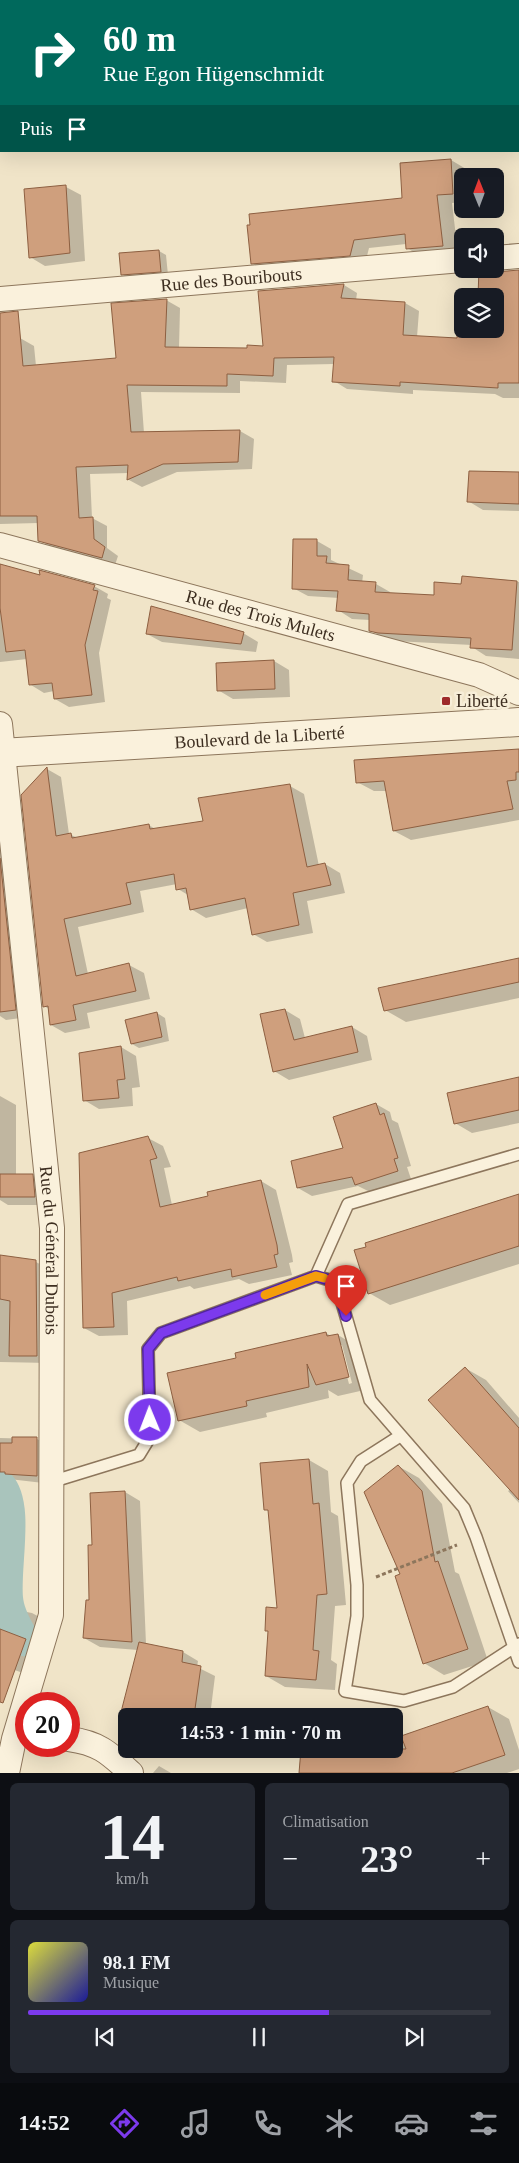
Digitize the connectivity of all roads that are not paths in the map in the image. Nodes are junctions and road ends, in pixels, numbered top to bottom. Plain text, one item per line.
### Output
1 (519, 256) edge
2 (504, 257) edge
3 (454, 261) edge
4 (0, 299) edge
5 (0, 545) edge
6 (519, 693) edge
7 (519, 722) edge
8 (0, 724) edge
9 (2, 753) edge
10 (519, 1154) edge
11 (316, 1276) junction
12 (400, 1436) junction
13 (51, 1482) junction
14 (517, 1646) edge
15 (519, 1662) edge
16 (13, 1738) edge
17 (80, 1740) edge
18 (7, 1773) edge
19 (131, 1773) edge

1 - 2 street
3 - 4 street, Rue des Bouribouts
5 - 6 street, Rue des Trois Mulets
7 - 9 street, Boulevard de la Liberté
8 - 9 street, Rue du Général Dubois
9 - 13 street, Rue du Général Dubois
10 - 11 lane
11 - 12 lane
11 - 13 lane
12 - 14 lane
12 - 14 lane
13 - 16 street, Rue du Général Dubois
14 - 15 lane
16 - 18 street, Rue du Général Dubois
17 - 19 street

